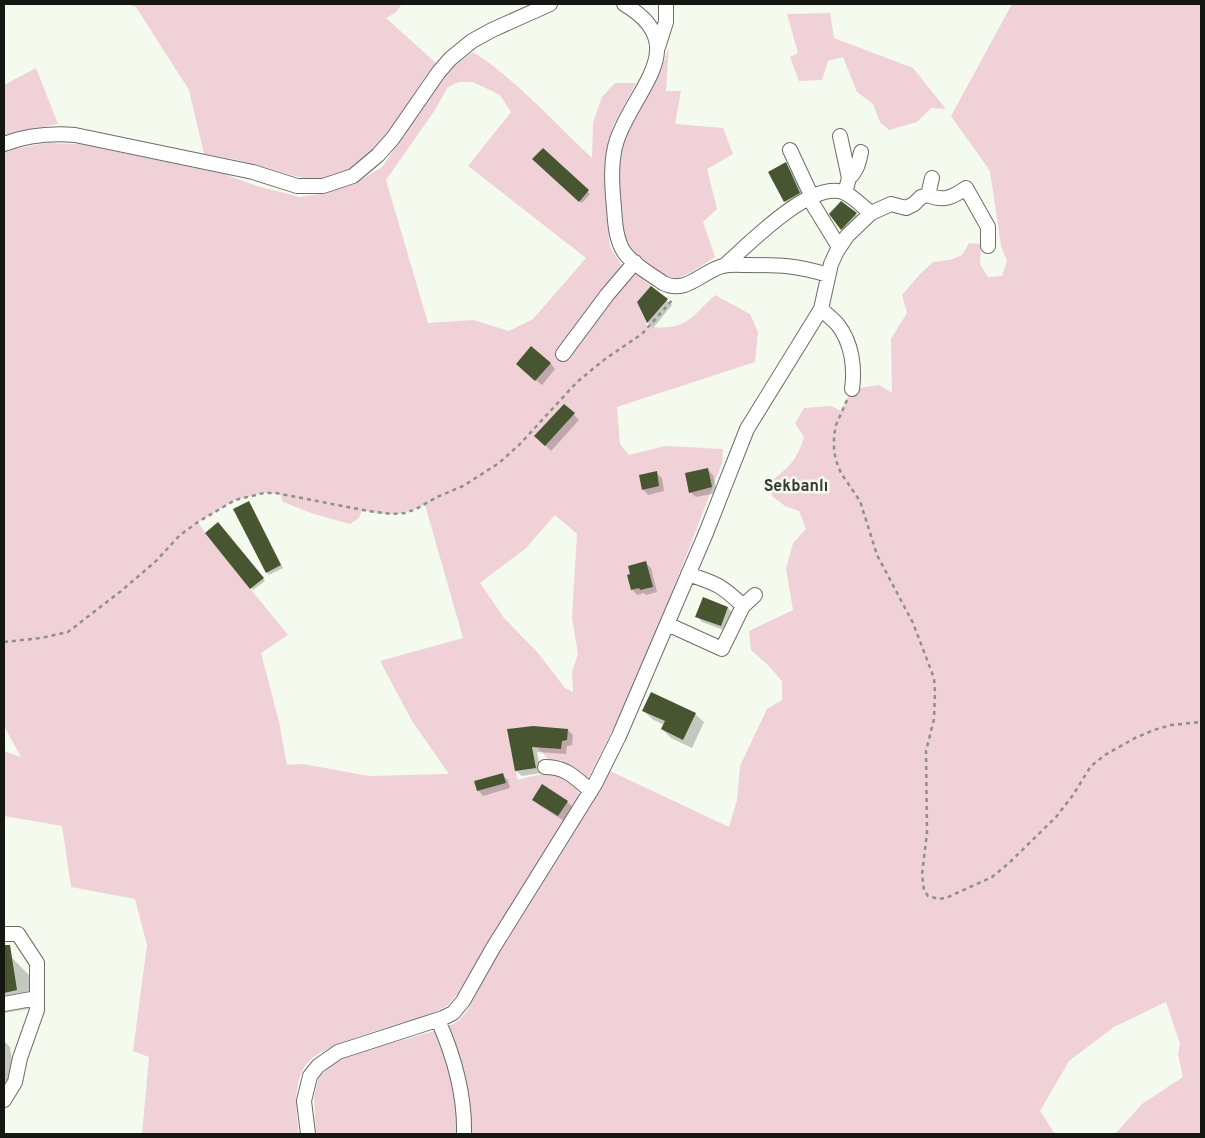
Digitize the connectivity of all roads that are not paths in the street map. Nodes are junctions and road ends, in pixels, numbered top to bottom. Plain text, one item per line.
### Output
1 (550, 4) edge
2 (624, 4) edge
3 (666, 4) edge
4 (657, 50) junction
5 (840, 136) dead end
6 (4, 144) edge
7 (790, 150) dead end
8 (861, 152) dead end
9 (849, 178) junction
10 (932, 178) dead end
11 (845, 193) junction
12 (928, 195) junction
13 (811, 197) junction
14 (871, 213) junction
15 (988, 246) dead end
16 (839, 247) junction
17 (635, 262) junction
18 (724, 266) junction
19 (828, 275) junction
20 (821, 309) junction
21 (563, 354) dead end
22 (852, 390) road end
23 (688, 574) junction
24 (755, 595) dead end
25 (743, 606) junction
26 (667, 624) junction
27 (545, 767) dead end
28 (591, 791) junction
29 (4, 934) edge
30 (37, 998) junction
31 (4, 1004) edge
32 (438, 1020) junction
33 (4, 1100) edge
34 (308, 1134) edge
35 (464, 1134) edge

1 - 6 street
2 - 4 street
3 - 4 street
4 - 17 street
5 - 9 street
7 - 13 street
8 - 9 street
9 - 11 street
10 - 12 street
11 - 13 street
11 - 14 street
12 - 14 street
12 - 15 street
13 - 16 street
13 - 18 street
14 - 16 street
16 - 19 street
17 - 18 street
17 - 21 street
18 - 19 street
19 - 20 street
20 - 22 street
20 - 23 street
23 - 25 street
23 - 26 street
24 - 25 street
25 - 26 street
26 - 28 street
27 - 28 street
28 - 32 street
29 - 30 street
30 - 31 street
30 - 33 street
32 - 34 street
32 - 35 street

